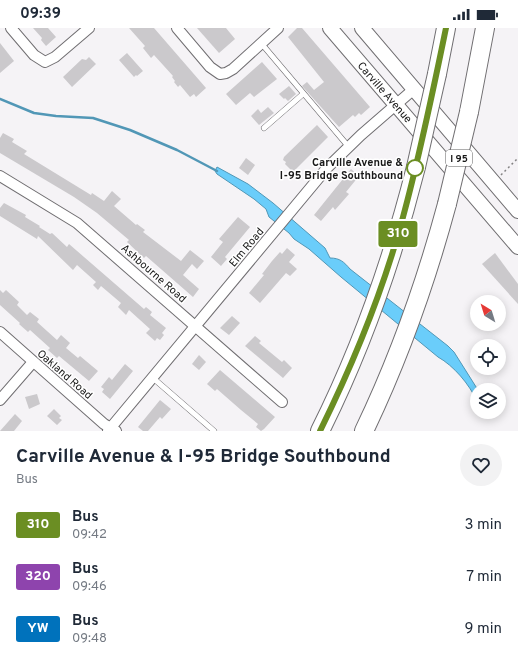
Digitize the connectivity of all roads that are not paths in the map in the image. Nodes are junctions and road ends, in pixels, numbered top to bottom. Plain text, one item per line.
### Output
1 (11, 28) edge
2 (89, 28) edge
3 (177, 28) edge
4 (278, 28) edge
5 (330, 28) edge
6 (362, 28) edge
7 (446, 28) edge
8 (485, 28) edge
9 (261, 43) junction
10 (414, 89) junction
11 (303, 94) junction
12 (396, 104) junction
13 (264, 128) dead end
14 (348, 146) junction
15 (0, 176) edge
16 (518, 211) edge
17 (518, 247) edge
18 (196, 326) junction
19 (0, 332) edge
20 (33, 362) junction
21 (153, 378) junction
22 (0, 400) edge
23 (282, 402) dead end
24 (112, 430) edge
25 (214, 431) edge
26 (320, 431) edge
27 (364, 431) edge

1 - 2 street
3 - 9 street
4 - 9 street
5 - 12 street, Carville Avenue
6 - 10 street
7 - 26 highway, bridge
8 - 27 highway, I 95, bridge
9 - 11 lane
10 - 12 street, Elm Road
10 - 16 street
11 - 13 lane
11 - 14 lane
12 - 14 street, Elm Road
12 - 17 street, Carville Avenue
14 - 18 street, Elm Road
15 - 18 street, Ashbourne Road
18 - 21 street, Elm Road
18 - 23 street, Ashbourne Road
19 - 20 street, Oakland Road
20 - 22 street
20 - 24 street, Oakland Road
21 - 24 street, Elm Road
21 - 25 lane

